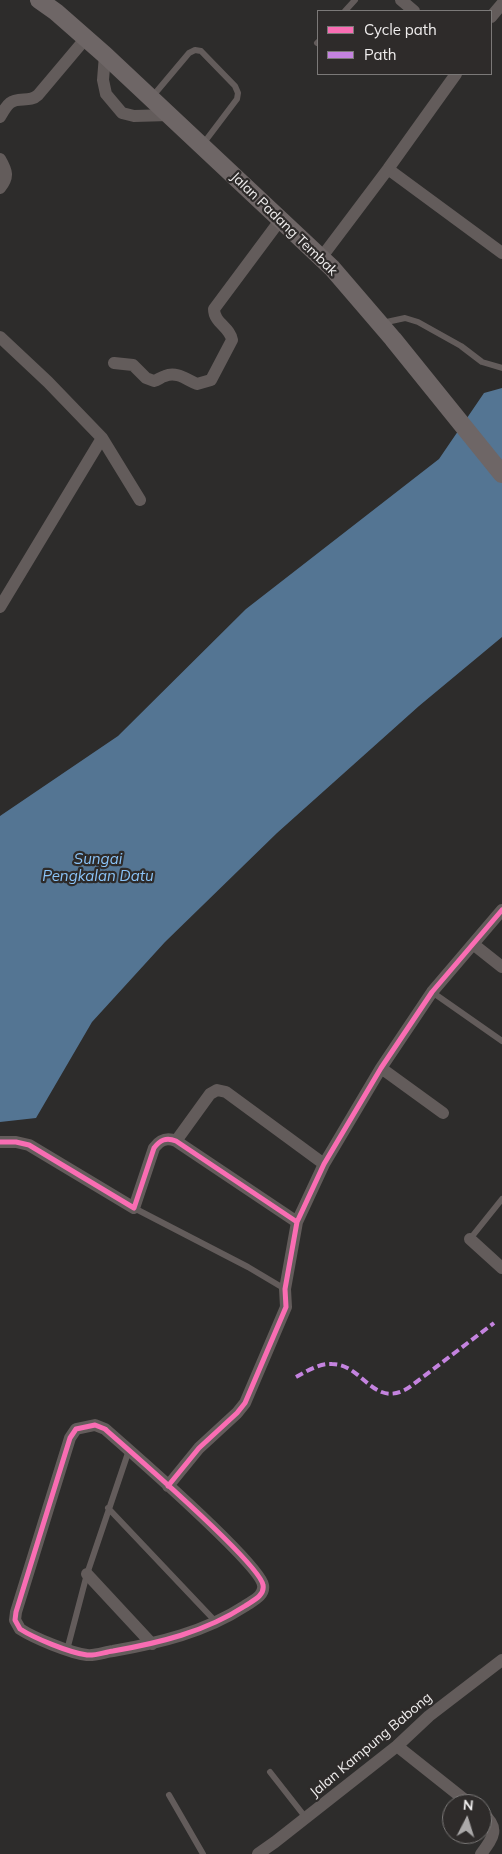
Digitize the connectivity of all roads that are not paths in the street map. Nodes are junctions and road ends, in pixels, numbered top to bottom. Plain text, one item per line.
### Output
1 (39, 0) edge
2 (355, 0) edge
3 (401, 0) edge
4 (502, 4) edge
5 (346, 10) edge
6 (413, 10) edge
7 (492, 16) edge
8 (86, 38) junction
9 (105, 55) junction
10 (455, 75) edge
11 (151, 98) junction
12 (169, 115) junction
13 (0, 116) edge
14 (202, 146) junction
15 (0, 159) edge
16 (388, 169) junction
17 (0, 188) edge
18 (280, 219) junction
19 (502, 253) edge
20 (321, 258) junction
21 (380, 323) junction
22 (0, 337) edge
23 (114, 363) dead end
24 (502, 368) edge
25 (102, 438) junction
26 (502, 474) edge
27 (140, 500) dead end
28 (0, 607) edge
29 (502, 910) edge
30 (472, 944) junction
31 (502, 967) edge
32 (432, 992) junction
33 (502, 1041) edge
34 (381, 1068) junction
35 (443, 1113) dead end
36 (176, 1141) junction
37 (0, 1142) edge
38 (324, 1164) junction
39 (502, 1199) edge
40 (134, 1208) junction
41 (297, 1222) junction
42 (470, 1240) joint
43 (502, 1268) edge
44 (285, 1290) junction
45 (128, 1450) junction
46 (168, 1486) junction
47 (108, 1508) junction
48 (87, 1574) junction
49 (216, 1622) junction
50 (152, 1644) junction
51 (67, 1650) junction
52 (502, 1660) edge
53 (397, 1746) junction
54 (270, 1772) dead end
55 (457, 1794) edge
56 (169, 1795) dead end
57 (306, 1818) junction
58 (492, 1826) edge
59 (492, 1839) edge
60 (203, 1854) edge
61 (258, 1854) edge

1 - 8 main road, Jalan Padang Tembak
2 - 5 lane
3 - 6 street
4 - 7 street
8 - 9 main road, Jalan Padang Tembak
8 - 13 street
9 - 11 main road, Jalan Padang Tembak
9 - 12 street
10 - 16 street
11 - 12 main road, Jalan Padang Tembak
11 - 14 lane
12 - 14 main road, Jalan Padang Tembak
14 - 18 main road, Jalan Padang Tembak
15 - 17 street
16 - 19 street
16 - 20 street
18 - 20 main road, Jalan Padang Tembak
18 - 23 street
20 - 21 main road, Jalan Padang Tembak
21 - 24 lane
21 - 26 main road, Jalan Padang Tembak
22 - 25 street
25 - 27 street
25 - 28 street
29 - 30 street
30 - 31 street
30 - 32 street
32 - 33 lane
32 - 34 street
34 - 35 street
34 - 38 street
36 - 38 street
36 - 40 street
36 - 41 street
37 - 40 street
38 - 41 street
39 - 42 lane
40 - 44 lane
41 - 44 street
42 - 43 street
44 - 46 street
45 - 46 street
45 - 47 lane
45 - 51 street
46 - 49 street
47 - 48 lane
47 - 49 lane
48 - 50 street
48 - 51 lane
49 - 50 street
50 - 51 street
52 - 53 street, Jalan Kampung Babong
53 - 55 street
53 - 57 street, Jalan Kampung Babong
54 - 57 lane
56 - 60 lane
57 - 61 street, Jalan Kampung Babong
58 - 59 street

